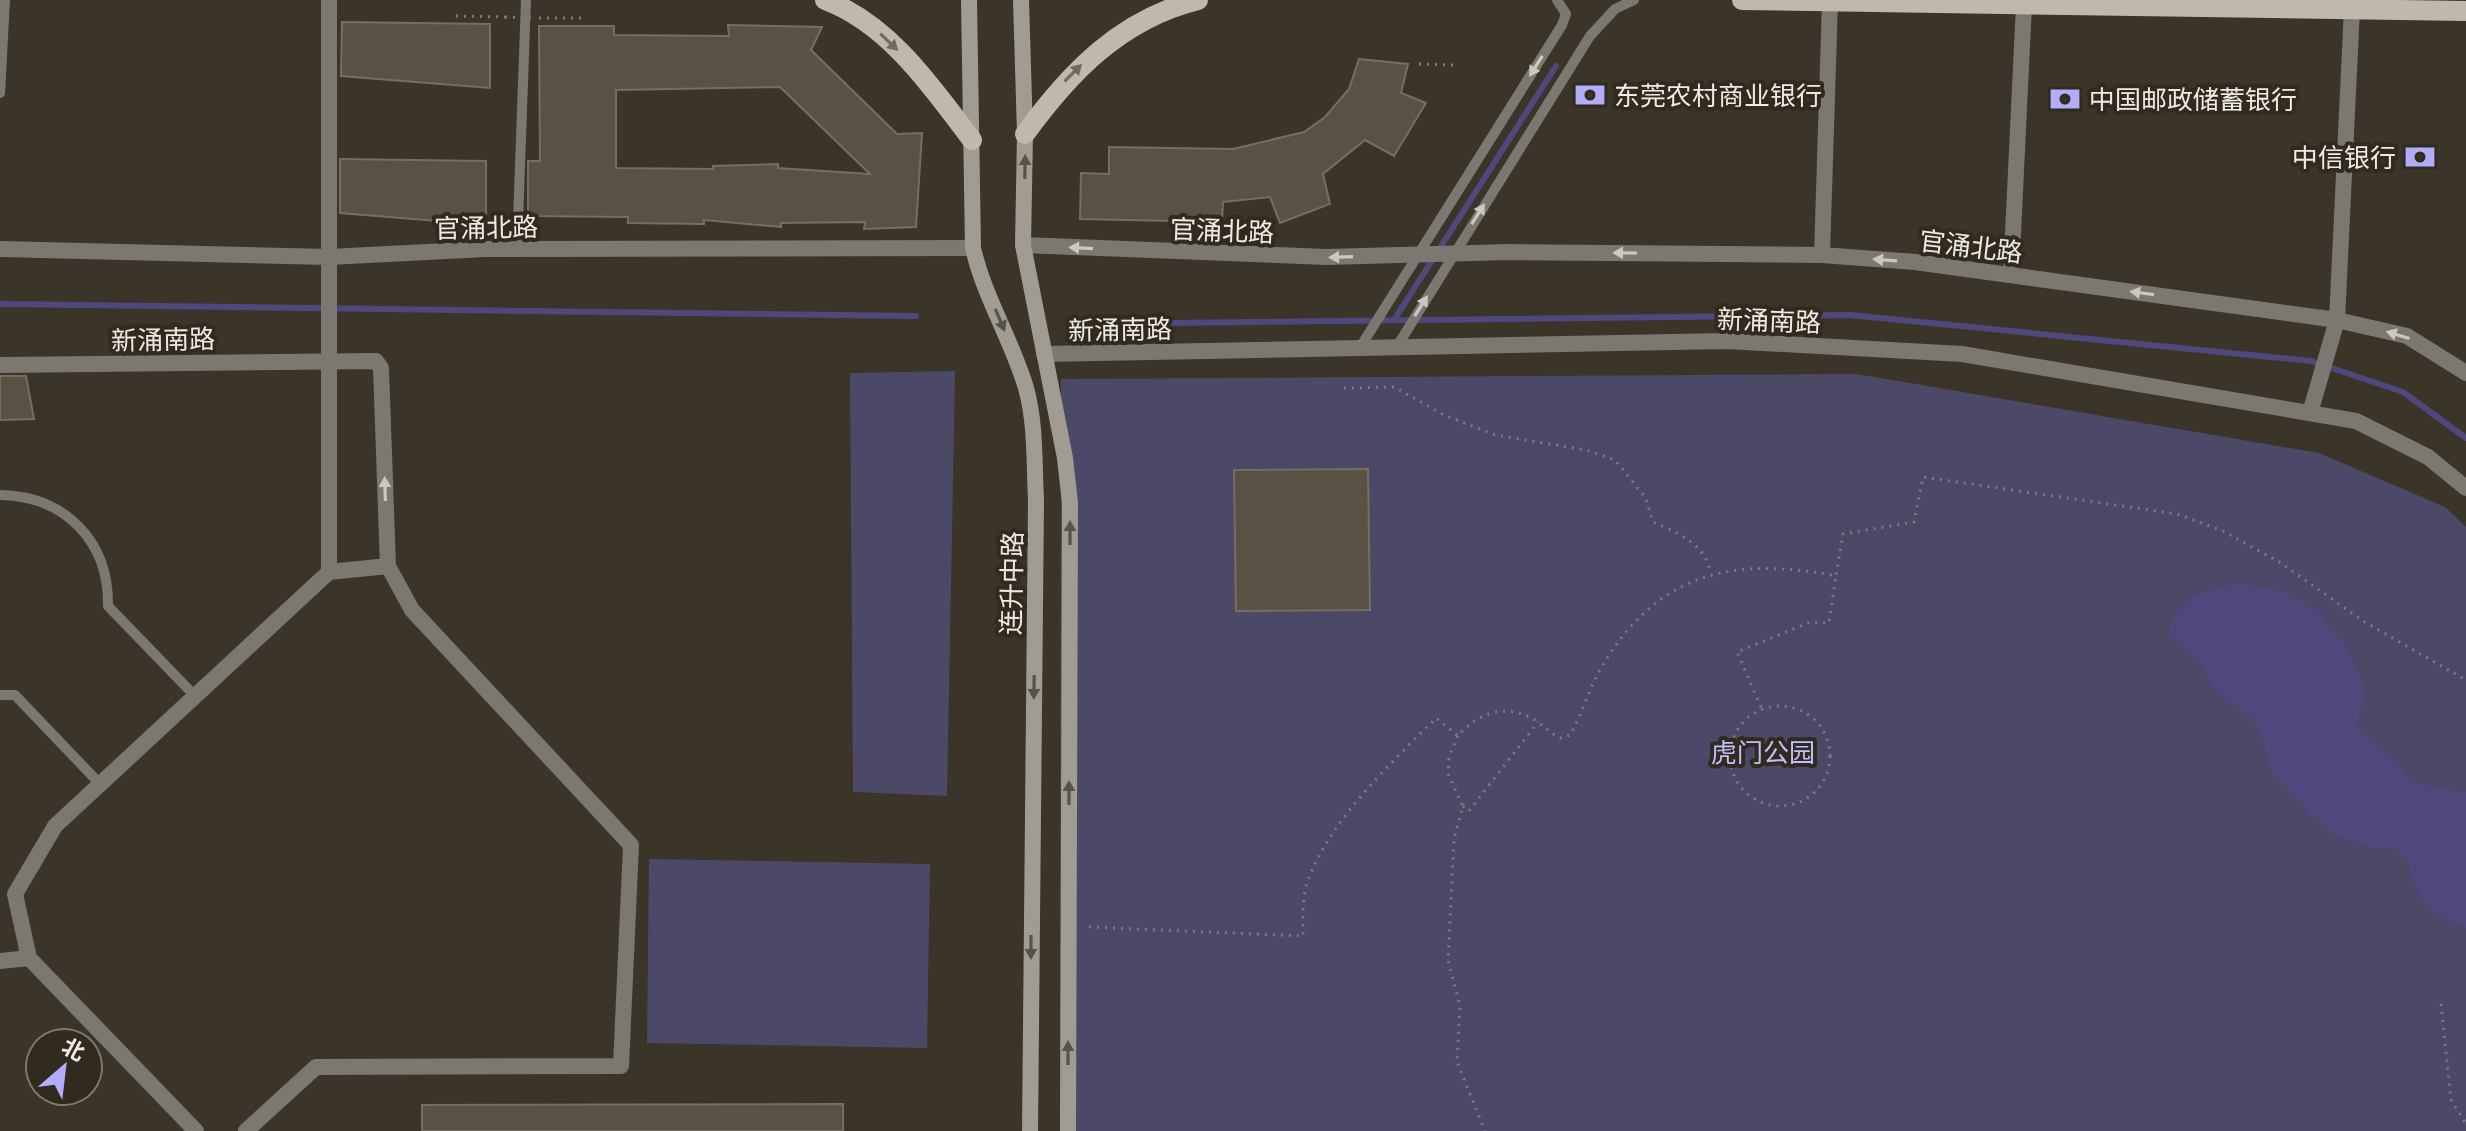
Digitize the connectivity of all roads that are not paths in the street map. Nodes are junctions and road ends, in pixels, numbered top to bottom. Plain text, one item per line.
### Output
1 (5, 0) edge
2 (329, 0) edge
3 (526, 0) edge
4 (825, 0) edge
5 (969, 0) edge
6 (1021, 0) edge
7 (1198, 0) edge
8 (1557, 0) edge
9 (1634, 0) edge
10 (1742, 0) edge
11 (1830, 1) edge
12 (2024, 4) junction
13 (2352, 9) junction
14 (2466, 11) edge
15 (0, 93) edge
16 (1025, 134) junction
17 (972, 140) junction
18 (1023, 245) junction
19 (973, 248) junction
20 (0, 249) edge
21 (517, 249) junction
22 (1454, 253) junction
23 (1419, 254) junction
24 (1822, 255) junction
25 (329, 257) junction
26 (2011, 275) junction
27 (2337, 320) junction
28 (1395, 348) junction
29 (1359, 349) junction
30 (1044, 354) junction
31 (326, 361) junction
32 (0, 365) edge
33 (2466, 373) edge
34 (2310, 413) junction
35 (2466, 488) edge
36 (0, 495) edge
37 (388, 566) junction
38 (329, 572) junction
39 (0, 695) edge
40 (195, 696) junction
41 (100, 784) junction
42 (8, 895) edge
43 (29, 958) junction
44 (0, 961) edge
45 (196, 1131) edge
46 (246, 1131) edge
47 (1030, 1131) edge
48 (1068, 1131) edge

1 - 15 lane
2 - 25 street
3 - 21 lane
4 -> 17 main road
5 - 17 main road, 连升中路
6 - 16 main road
16 -> 7 main road
8 -> 23 lane
22 -> 9 lane
10 - 11 main road
11 - 12 main road
11 - 24 street
12 - 13 main road
12 - 26 street
13 - 14 main road
13 - 27 street
18 -> 16 main road
17 - 19 main road, 连升中路
23 -> 18 street, 官涌北路
18 - 30 main road
19 - 21 street, 官涌北路
19 -> 47 main road, 连升中路
20 - 25 street, 官涌北路
21 - 25 street, 官涌北路
22 - 23 street, 官涌北路
24 -> 22 street, 官涌北路
28 -> 22 lane
23 - 29 lane
26 -> 24 street, 官涌北路
25 - 31 street
27 -> 26 street, 官涌北路
33 -> 27 street, 官涌北路
27 - 34 street
28 - 29 street, 新涌南路
28 - 34 street, 新涌南路
29 - 30 street, 新涌南路
48 -> 30 main road
31 - 32 street, 新涌南路
37 -> 31 street, 新涌南路
31 - 38 street
34 - 35 street, 新涌南路
36 - 40 lane
37 - 38 street
37 - 46 street
38 - 40 street
39 - 41 lane
40 - 41 street
41 - 42 street
42 - 43 street
43 - 44 street
43 - 45 street

